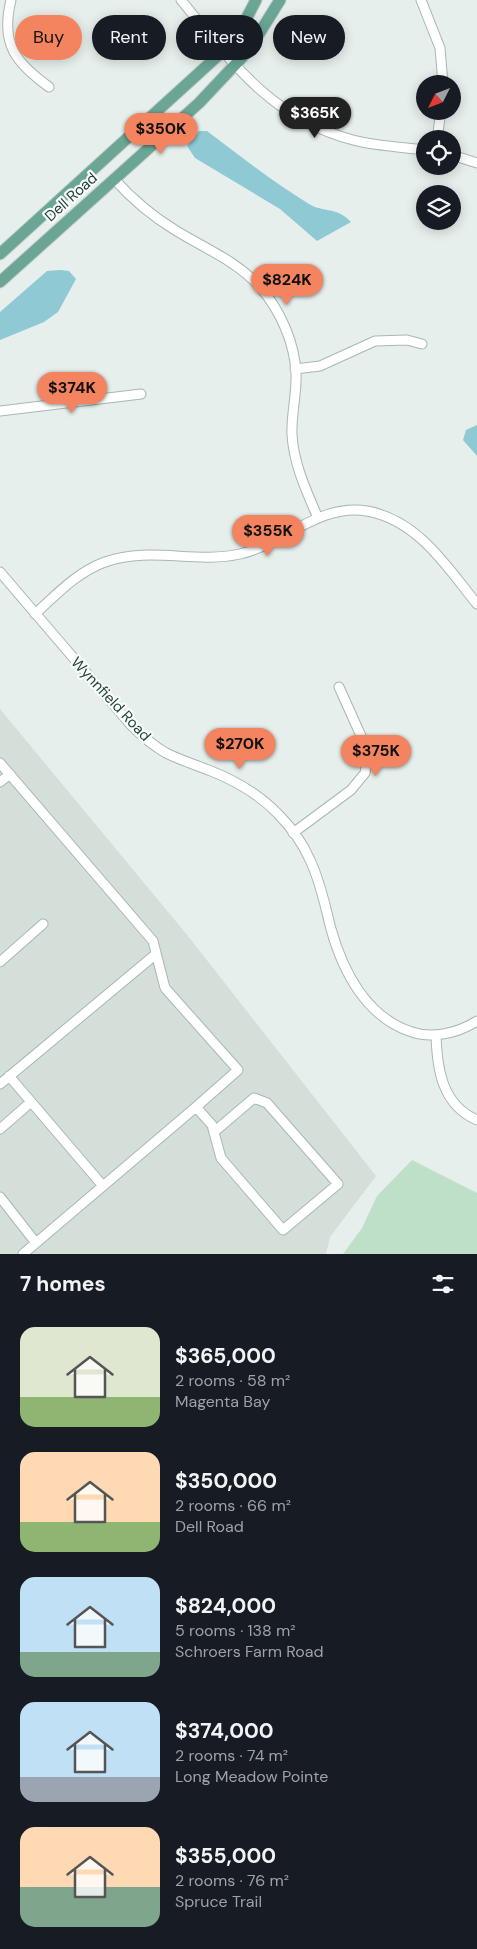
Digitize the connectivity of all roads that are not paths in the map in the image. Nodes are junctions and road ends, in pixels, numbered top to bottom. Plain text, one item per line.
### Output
1 (11, 0) edge
2 (181, 0) edge
3 (256, 0) edge
4 (280, 0) edge
5 (421, 0) edge
6 (193, 15) edge
7 (247, 15) edge
8 (213, 60) edge
9 (229, 60) edge
10 (235, 66) junction
11 (442, 75) edge
12 (49, 87) dead end
13 (416, 149) edge
14 (461, 158) edge
15 (477, 163) edge
16 (114, 179) junction
17 (0, 254) edge
18 (0, 282) edge
19 (422, 344) dead end
20 (295, 369) junction
21 (141, 394) dead end
22 (0, 411) edge
23 (318, 518) junction
24 (0, 572) edge
25 (477, 604) edge
26 (35, 614) junction
27 (339, 686) dead end
28 (0, 763) edge
29 (10, 774) junction
30 (0, 782) edge
31 (293, 834) junction
32 (43, 924) dead end
33 (156, 954) junction
34 (0, 962) edge
35 (477, 1021) edge
36 (436, 1035) junction
37 (9, 1076) junction
38 (0, 1084) edge
39 (32, 1102) junction
40 (196, 1107) junction
41 (477, 1120) edge
42 (0, 1129) edge
43 (214, 1132) junction
44 (103, 1186) junction
45 (0, 1197) edge
46 (36, 1243) junction
47 (23, 1254) edge

1 - 12 street
2 - 6 street
3 - 7 main road, Dell Road
4 - 10 main road, Dell Road
5 - 11 street
8 - 17 main road, Dell Road
9 - 10 street
10 - 13 street
10 - 16 main road, Dell Road
14 - 15 street
16 - 18 main road, Dell Road
16 - 20 street
19 - 20 street
20 - 23 street
21 - 22 street
23 - 25 street
23 - 26 street
24 - 26 street, Wynnfield Road
26 - 31 street, Wynnfield Road
27 - 31 street
28 - 29 street
29 - 30 street
29 - 33 street
31 - 36 street, Wynnfield Road
32 - 34 street
33 - 37 street
33 - 40 street
35 - 36 street
36 - 41 street
37 - 38 street
37 - 39 street
39 - 42 street
39 - 44 street
40 - 43 street
40 - 44 street
43 - 43 street
44 - 46 street
45 - 46 street
46 - 47 street

